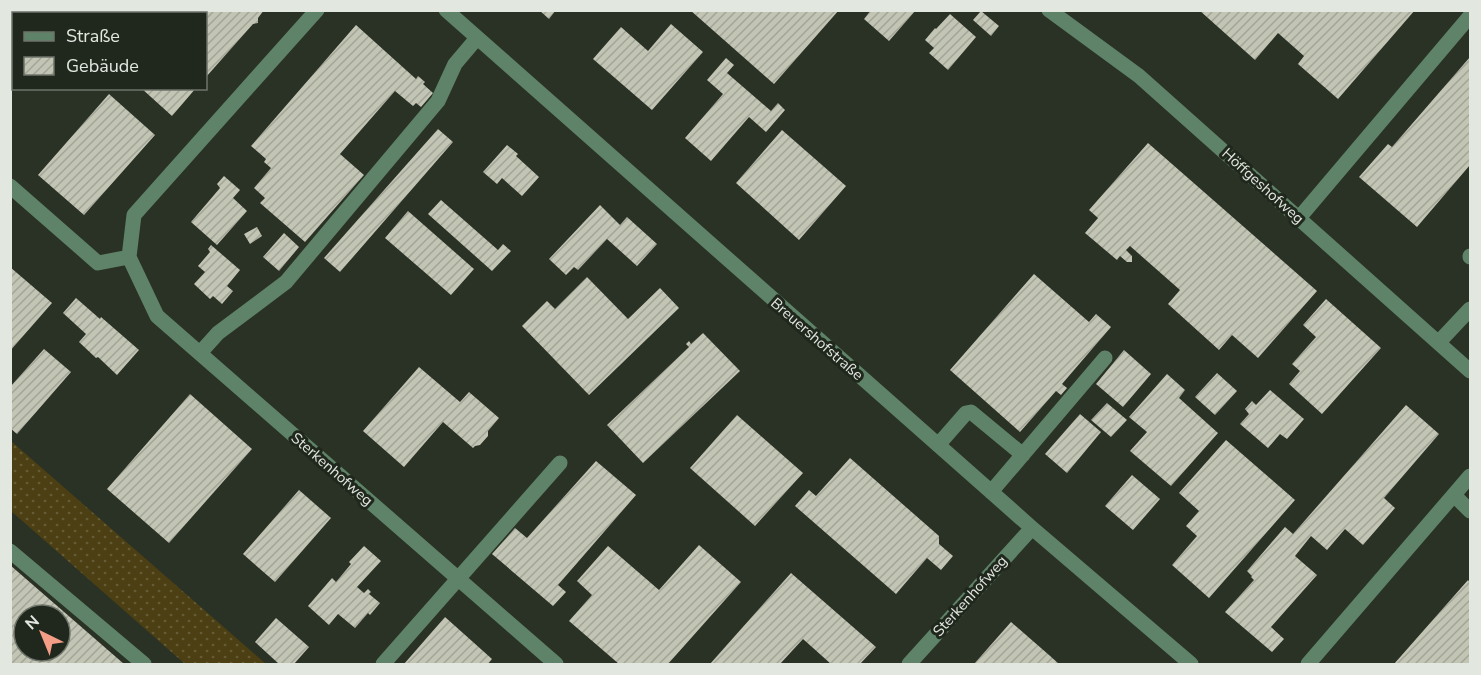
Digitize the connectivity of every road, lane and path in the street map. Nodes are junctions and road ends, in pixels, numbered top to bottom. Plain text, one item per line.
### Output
1 (317, 10) edge
2 (446, 10) edge
3 (1049, 10) edge
4 (1470, 16) edge
5 (477, 38) junction
6 (10, 186) edge
7 (1299, 218) junction
8 (129, 257) junction
9 (1470, 309) edge
10 (1438, 342) junction
11 (200, 353) junction
12 (1106, 358) dead end
13 (1470, 371) edge
14 (938, 445) junction
15 (1023, 456) junction
16 (560, 463) dead end
17 (1470, 476) edge
18 (991, 492) junction
19 (1454, 495) junction
20 (1470, 511) edge
21 (1032, 528) junction
22 (10, 551) edge
23 (457, 578) junction
24 (144, 664) edge
25 (383, 664) edge
26 (556, 664) edge
27 (909, 664) edge
28 (1191, 664) edge
29 (1308, 664) edge

1 - 8 street
2 - 5 street, Breuershofstraße
3 - 7 street, Höffgeshofweg
4 - 7 street
5 - 11 street
5 - 14 street, Breuershofstraße
6 - 8 street
7 - 10 street, Höffgeshofweg
8 - 11 street, Sterkenhofweg
9 - 10 street
10 - 13 street, Höffgeshofweg
11 - 23 street, Sterkenhofweg
12 - 15 street
14 - 15 street
14 - 18 street, Breuershofstraße
15 - 18 street
16 - 23 street
17 - 19 street
18 - 21 street, Breuershofstraße
19 - 20 street
19 - 29 street
21 - 27 street, Sterkenhofweg
21 - 28 street, Breuershofstraße
22 - 24 street
23 - 25 street
23 - 26 street, Sterkenhofweg

